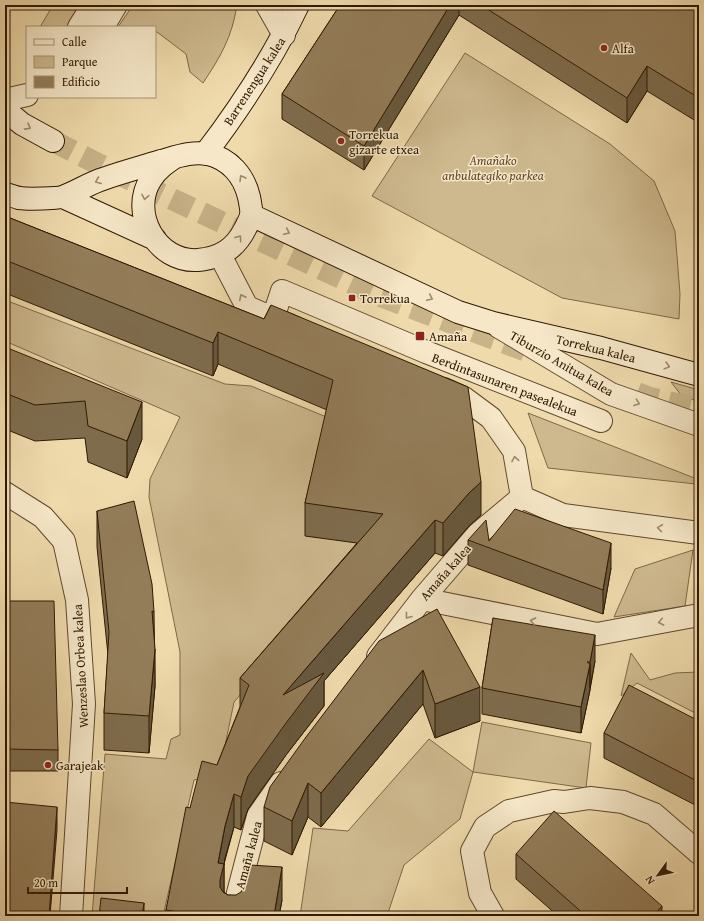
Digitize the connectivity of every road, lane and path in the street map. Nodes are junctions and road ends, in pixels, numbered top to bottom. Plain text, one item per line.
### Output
1 (267, 5) edge
2 (298, 5) edge
3 (101, 12) edge
4 (80, 26) edge
5 (284, 35) junction
6 (26, 95) edge
7 (5, 100) edge
8 (5, 110) edge
9 (53, 141) tunnel mouth
10 (205, 154) junction
11 (175, 157) junction
12 (5, 194) edge
13 (63, 197) junction
14 (251, 216) junction
15 (155, 239) junction
16 (220, 255) junction
17 (273, 318) junction
18 (493, 323) junction
19 (313, 334) edge
20 (699, 375) edge
21 (428, 382) edge
22 (600, 421) dead end
23 (699, 426) edge
24 (5, 493) edge
25 (522, 497) junction
26 (699, 533) edge
27 (422, 599) junction
28 (699, 615) edge
29 (366, 671) edge
30 (292, 768) edge
31 (699, 852) edge
32 (71, 916) edge
33 (232, 916) edge
34 (493, 916) edge

1 - 5 street
2 - 5 street, Barrenengua kalea
3 - 4 street
5 - 10 street, Barrenengua kalea
6 - 7 street
8 -> 9 street
10 - 11 street
14 -> 10 street
11 -> 13 street
11 -> 15 street
12 - 13 street
13 - 15 street
16 -> 14 street
14 -> 18 street
15 - 16 street
17 -> 16 street
17 - 19 street
17 - 22 street, Berdintasunaren pasealekua
18 -> 20 street, Torrekua kalea
18 -> 23 street, Tiburzio Anitua kalea
25 -> 21 street
24 - 32 street, Wenzeslao Orbea kalea
26 -> 25 street
25 - 27 street, Amaña kalea
28 -> 27 street
27 -> 29 street, Amaña kalea
30 - 33 street, Amaña kalea
31 - 34 street

